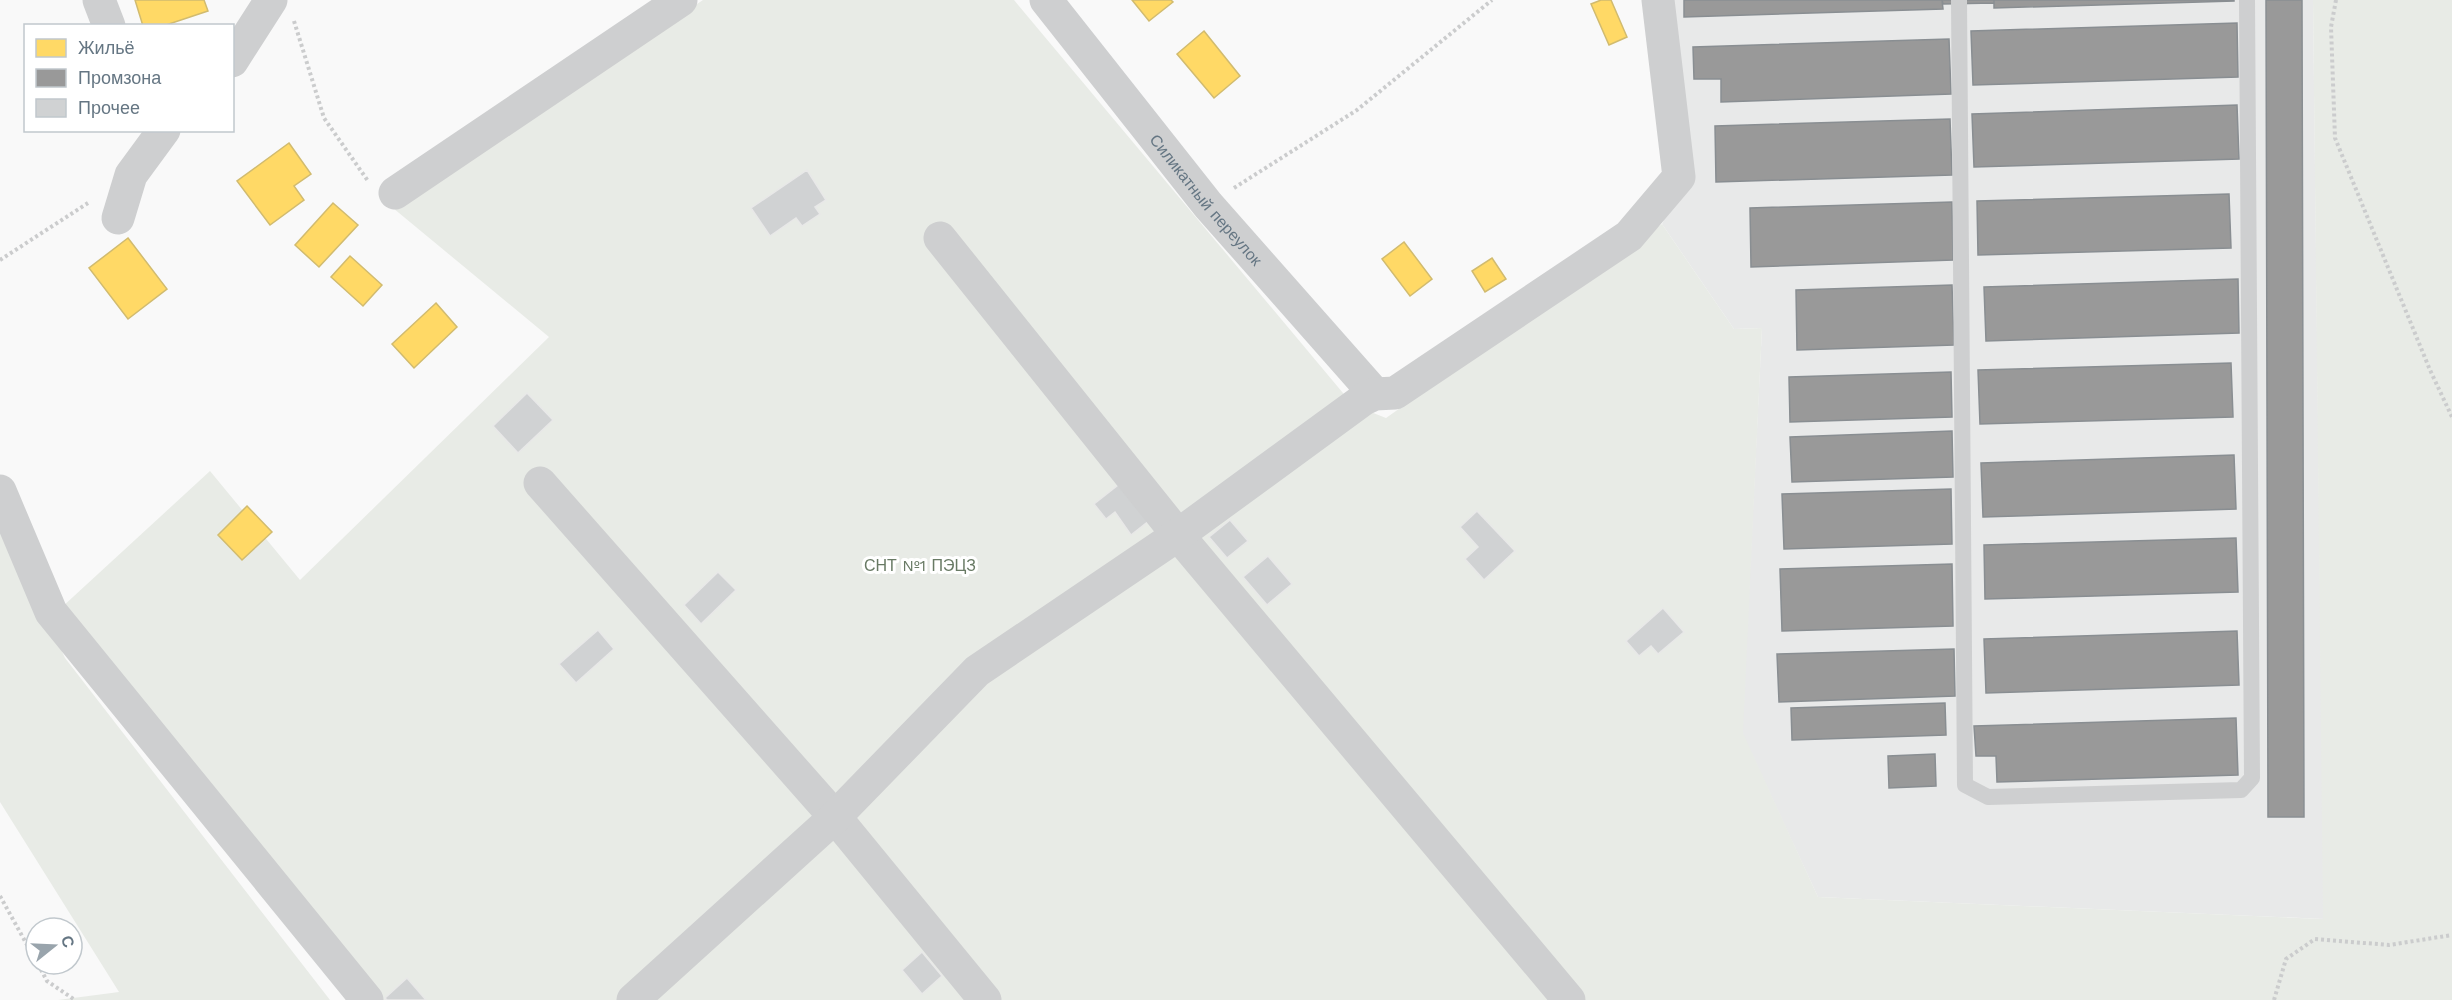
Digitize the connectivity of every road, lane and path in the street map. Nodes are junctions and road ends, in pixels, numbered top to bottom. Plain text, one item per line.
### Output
1 (99, 0) edge
2 (681, 0) edge
3 (1046, 0) edge
4 (1492, 0) edge
5 (1658, 0) edge
6 (1959, 0) edge
7 (2247, 0) edge
8 (2336, 0) edge
9 (280, 7) edge
10 (108, 24) edge
11 (234, 59) edge
12 (163, 132) edge
13 (131, 175) junction
14 (394, 193) joint
15 (1208, 205) junction
16 (118, 218) dead end
17 (940, 238) dead end
18 (0, 260) edge
19 (1375, 394) junction
20 (2452, 417) edge
21 (540, 483) dead end
22 (0, 491) edge
23 (1178, 535) junction
24 (836, 817) junction
25 (0, 896) edge
26 (2452, 936) edge
27 (24, 939) edge
28 (44, 976) edge
29 (75, 1000) edge
30 (368, 1000) edge
31 (633, 1000) edge
32 (985, 1000) edge
33 (1569, 1000) edge
34 (2274, 1000) edge

1 - 10 street
2 - 14 street
3 - 15 street, Силикатный переулок
4 - 15 path
5 - 19 street
6 - 7 lane
8 - 20 path
9 - 11 street
9 - 14 path
12 - 13 street
13 - 16 street
13 - 18 path
15 - 19 street, Силикатный переулок
17 - 23 street
19 - 23 street
21 - 24 street
22 - 30 street
23 - 24 street
23 - 33 street
24 - 31 street
24 - 32 street
25 - 27 path
26 - 34 path
28 - 29 path

